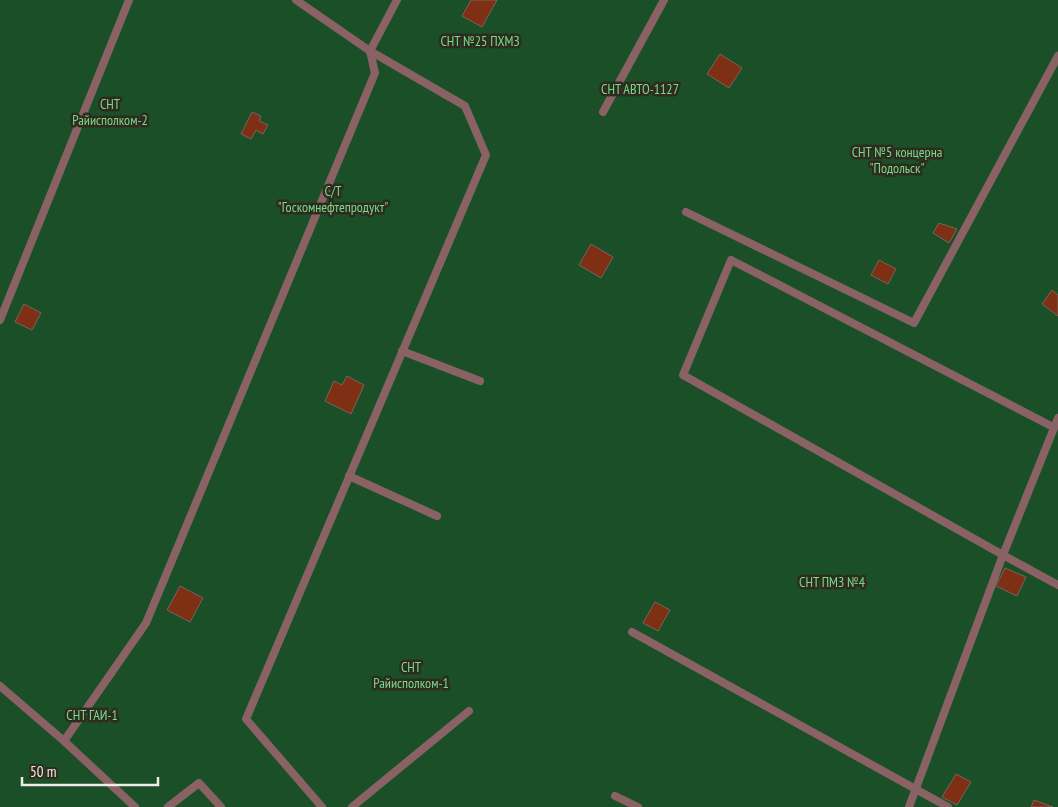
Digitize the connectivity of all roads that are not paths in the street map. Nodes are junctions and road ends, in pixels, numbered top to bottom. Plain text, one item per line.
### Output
1 (129, 0) edge
2 (296, 0) edge
3 (397, 0) edge
4 (664, 0) edge
5 (370, 51) junction
6 (1058, 56) edge
7 (603, 112) dead end
8 (686, 212) dead end
9 (0, 320) edge
10 (402, 351) junction
11 (480, 381) dead end
12 (1058, 418) edge
13 (1053, 427) junction
14 (349, 476) junction
15 (437, 516) dead end
16 (1002, 555) junction
17 (1058, 585) edge
18 (632, 632) dead end
19 (0, 686) edge
20 (469, 711) dead end
21 (64, 741) junction
22 (916, 790) junction
23 (615, 796) dead end
24 (135, 807) edge
25 (168, 807) edge
26 (222, 807) edge
27 (322, 807) edge
28 (352, 807) edge
29 (638, 807) edge
30 (909, 807) edge
31 (948, 807) edge

1 - 9 lane
2 - 5 lane
3 - 5 lane
4 - 7 lane
5 - 10 lane
5 - 21 lane
6 - 8 lane
10 - 11 lane
10 - 14 lane
12 - 13 lane
13 - 16 lane
13 - 16 lane
14 - 15 lane
14 - 27 lane
16 - 17 lane
16 - 22 lane
18 - 22 lane
19 - 21 lane
20 - 28 lane
21 - 24 lane
22 - 30 lane
22 - 31 lane
23 - 29 lane
25 - 26 lane

